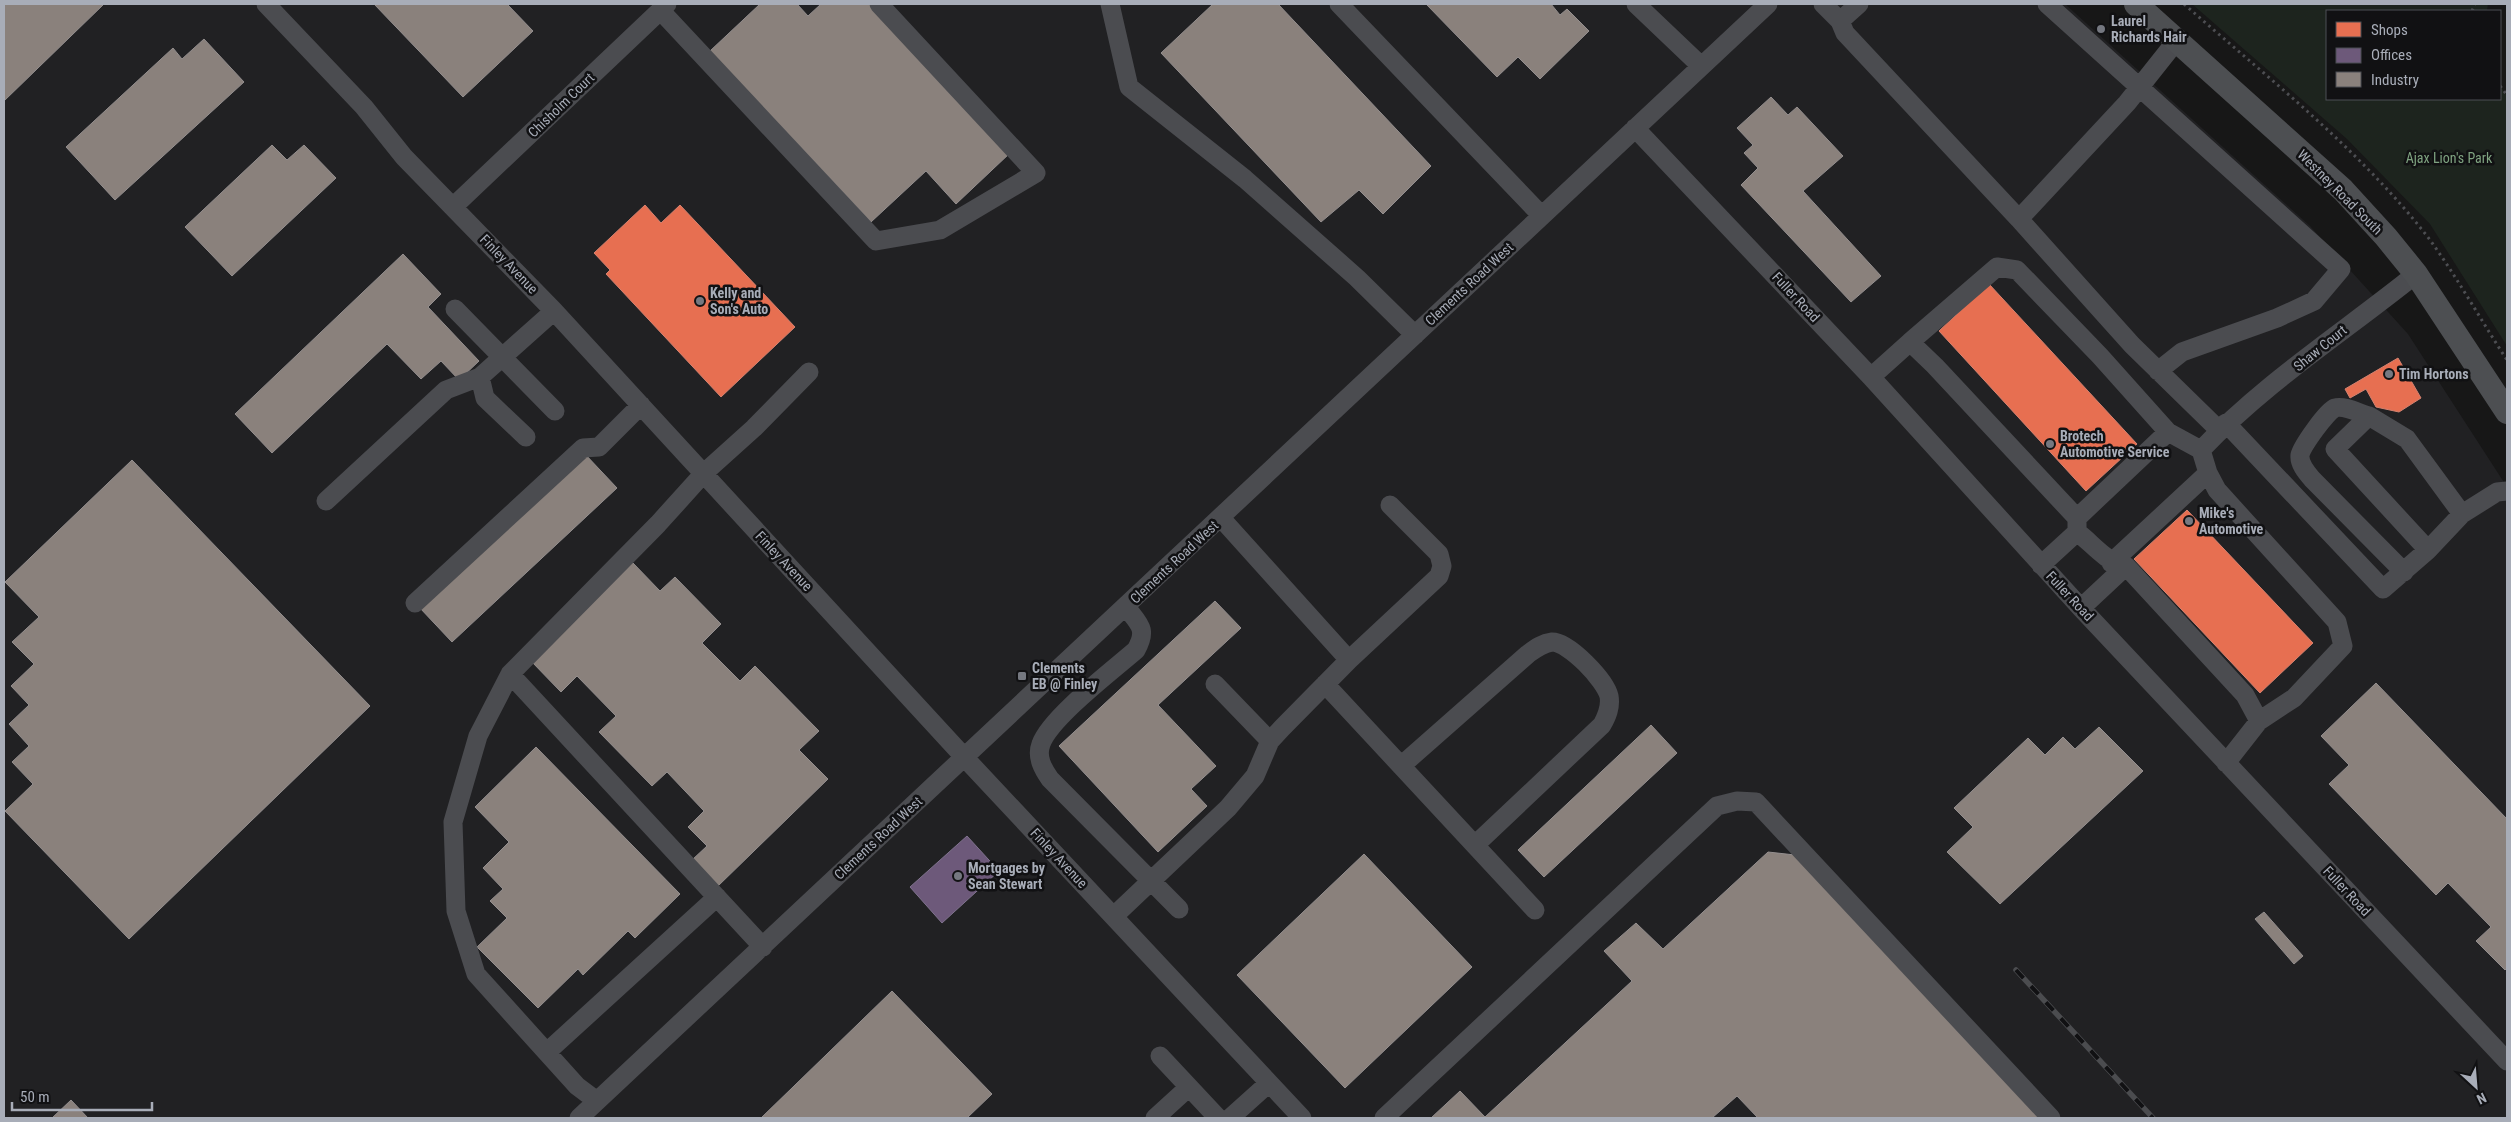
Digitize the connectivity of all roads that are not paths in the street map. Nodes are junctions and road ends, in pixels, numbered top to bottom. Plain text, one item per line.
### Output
1 (266, 4) edge
2 (879, 4) edge
3 (1110, 4) edge
4 (1339, 4) edge
5 (1636, 4) edge
6 (1823, 4) edge
7 (1859, 4) edge
8 (2047, 4) edge
9 (2136, 4) edge
10 (1764, 5) edge
11 (664, 7) edge
12 (1840, 21) junction
13 (2176, 40) junction
14 (1700, 65) junction
15 (2139, 88) junction
16 (1635, 128) junction
17 (454, 206) junction
18 (1542, 216) junction
19 (2019, 219) junction
20 (2416, 274) junction
21 (455, 309) dead end
22 (554, 311) junction
23 (1414, 335) junction
24 (1910, 342) junction
25 (502, 358) junction
26 (2158, 371) junction
27 (809, 372) dead end
28 (480, 377) junction
29 (1871, 377) junction
30 (641, 406) junction
31 (555, 411) dead end
32 (2507, 412) edge
33 (2369, 416) junction
34 (2223, 427) junction
35 (2168, 432) junction
36 (526, 437) dead end
37 (2201, 450) junction
38 (704, 473) junction
39 (2208, 473) junction
40 (2507, 491) edge
41 (326, 501) dead end
42 (1390, 505) dead end
43 (2462, 514) junction
44 (1221, 518) junction
45 (2077, 525) junction
46 (2428, 550) junction
47 (2041, 564) junction
48 (2119, 564) junction
49 (2404, 572) junction
50 (415, 603) dead end
51 (1126, 607) junction
52 (2080, 608) junction
53 (1349, 660) junction
54 (510, 674) junction
55 (1215, 684) dead end
56 (1325, 684) junction
57 (2259, 721) junction
58 (1270, 742) junction
59 (965, 758) junction
60 (2226, 763) junction
61 (1401, 766) junction
62 (1475, 845) junction
63 (1151, 880) junction
64 (717, 897) junction
65 (1179, 909) dead end
66 (1535, 910) dead end
67 (1114, 916) junction
68 (763, 947) junction
69 (547, 1052) junction
70 (1160, 1056) dead end
71 (2507, 1061) edge
72 (1269, 1083) junction
73 (1189, 1087) junction
74 (597, 1101) junction
75 (579, 1118) edge
76 (1155, 1118) edge
77 (1218, 1118) edge
78 (1230, 1118) edge
79 (1302, 1118) edge
80 (1384, 1118) edge
81 (2051, 1118) edge

1 - 17 street, Finley Avenue
2 - 11 street
3 - 23 street
4 - 18 street
5 - 14 street
6 - 12 street
7 - 12 street
8 - 15 street
9 - 13 main road, Westney Road South
10 - 14 street, Clements Road West
11 - 17 street, Chisholm Court
12 - 19 street
13 - 15 street
13 - 20 main road, Westney Road South
14 - 16 street, Clements Road West
15 - 19 street
15 - 26 street
16 - 18 street, Clements Road West
16 - 29 street, Fuller Road
17 - 22 street, Finley Avenue
18 - 23 street, Clements Road West
19 - 26 street
20 - 32 main road, Westney Road South
20 - 34 street, Shaw Court
21 - 25 street
22 - 25 street
22 - 30 street, Finley Avenue
23 - 44 street, Clements Road West
24 - 29 street
24 - 35 street
24 - 45 street
25 - 28 street
25 - 31 street
26 - 34 street
27 - 38 street
28 - 36 street
28 - 41 street
29 - 47 street, Fuller Road
30 - 38 street, Finley Avenue
30 - 50 street
33 - 43 street
33 - 46 street
33 - 49 street
34 - 37 street, Shaw Court
34 - 49 street
35 - 37 street
35 - 45 street
37 - 39 street
38 - 54 street
38 - 59 street, Finley Avenue
39 - 48 street
39 - 57 street
40 - 43 street
42 - 53 street
43 - 46 street
44 - 51 street, Clements Road West
44 - 53 street
45 - 47 street
45 - 48 street
46 - 49 street
47 - 52 street, Fuller Road
48 - 52 street
48 - 57 street
51 - 59 street, Clements Road West
51 - 63 street
52 - 60 street, Fuller Road
53 - 56 street
54 - 64 street
54 - 69 street
55 - 58 street
56 - 58 street
56 - 61 street
57 - 60 street
58 - 63 street
59 - 67 street, Finley Avenue
59 - 68 street, Clements Road West
60 - 71 street, Fuller Road
61 - 62 street
61 - 62 street
62 - 66 street
63 - 65 street
63 - 67 street
64 - 68 street
64 - 69 street
67 - 72 street, Finley Avenue
68 - 74 street, Clements Road West
69 - 74 street
70 - 73 street
72 - 78 street
72 - 79 street, Finley Avenue
73 - 76 street
73 - 77 street
74 - 75 street, Clements Road West
80 - 81 street

